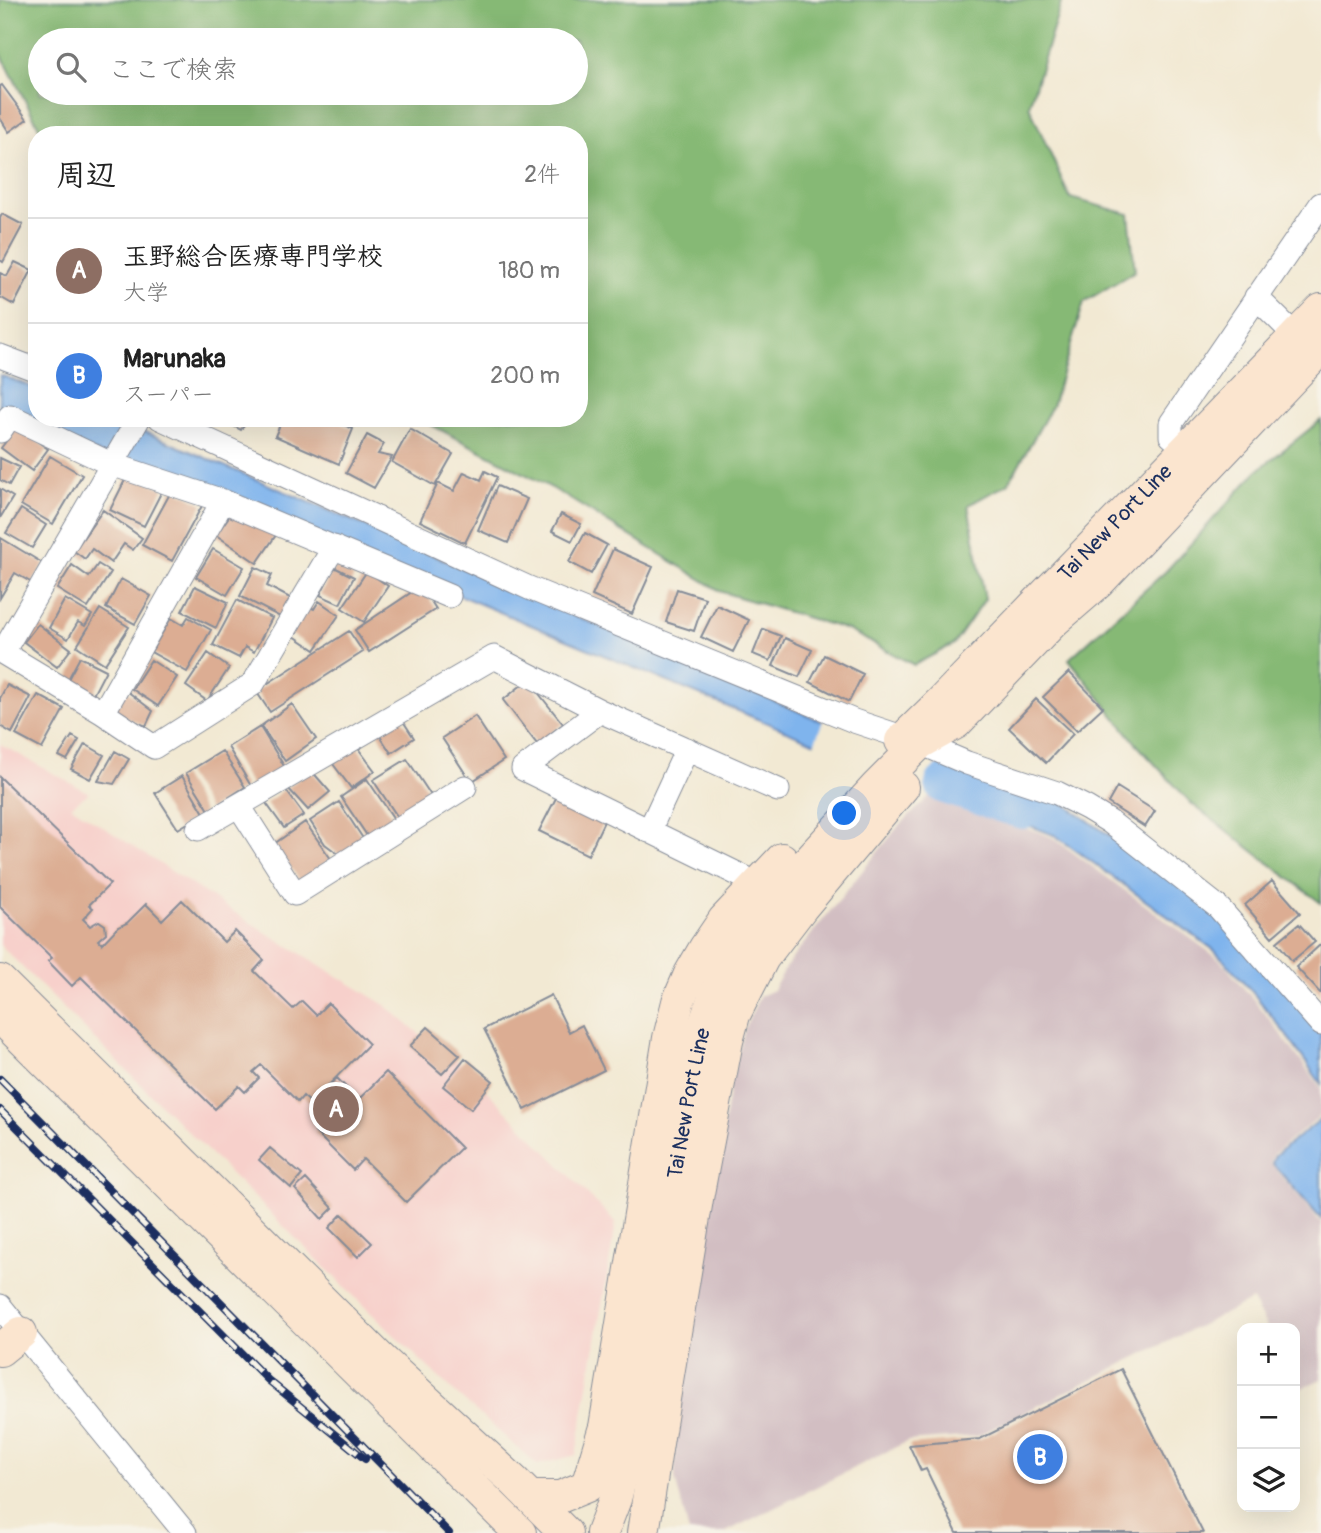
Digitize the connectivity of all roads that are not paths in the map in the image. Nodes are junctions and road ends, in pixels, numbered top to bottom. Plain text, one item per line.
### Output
1 (1321, 204) edge
2 (1256, 297) junction
3 (1321, 310) edge
4 (1311, 346) edge
5 (0, 356) edge
6 (28, 367) edge
7 (28, 425) edge
8 (33, 427) edge
9 (134, 427) edge
10 (179, 427) edge
11 (0, 431) edge
12 (1197, 458) junction
13 (111, 464) junction
14 (223, 501) junction
15 (334, 547) junction
16 (449, 596) dead end
17 (2, 651) edge
18 (600, 710) junction
19 (103, 713) junction
20 (916, 747) junction
21 (687, 749) junction
22 (888, 776) junction
23 (465, 787) dead end
24 (778, 790) dead end
25 (239, 806) junction
26 (198, 829) dead end
27 (649, 831) junction
28 (758, 884) junction
29 (0, 981) edge
30 (0, 1017) edge
31 (1321, 1024) edge
32 (0, 1306) edge
33 (10, 1341) edge
34 (587, 1486) junction
35 (530, 1497) junction
36 (173, 1529) edge
37 (643, 1532) edge
38 (520, 1533) edge
39 (566, 1533) edge
40 (572, 1533) edge
41 (602, 1533) edge

1 - 2 street
2 - 4 street
2 - 12 street
3 - 4 main road, Tai New Port Line
4 - 12 main road, Tai New Port Line
5 - 6 street
7 - 11 street
8 - 13 street
9 - 13 street
10 - 20 street
12 - 20 main road, Tai New Port Line
13 - 14 street
13 - 17 street
14 - 15 street
14 - 19 street
15 - 16 street
15 - 19 street
17 - 19 street
18 - 21 street
18 - 25 street
18 - 27 street
20 - 22 main road, Tai New Port Line
20 - 31 street
21 - 24 street
21 - 27 street
22 - 28 main road
22 - 37 main road
22 - 41 main road, Tai New Port Line
23 - 25 street
25 - 26 street
27 - 28 street
28 - 34 main road
29 - 35 main road
30 - 38 main road
32 - 33 street
33 - 36 street
34 - 35 main road
34 - 40 main road
35 - 39 main road

